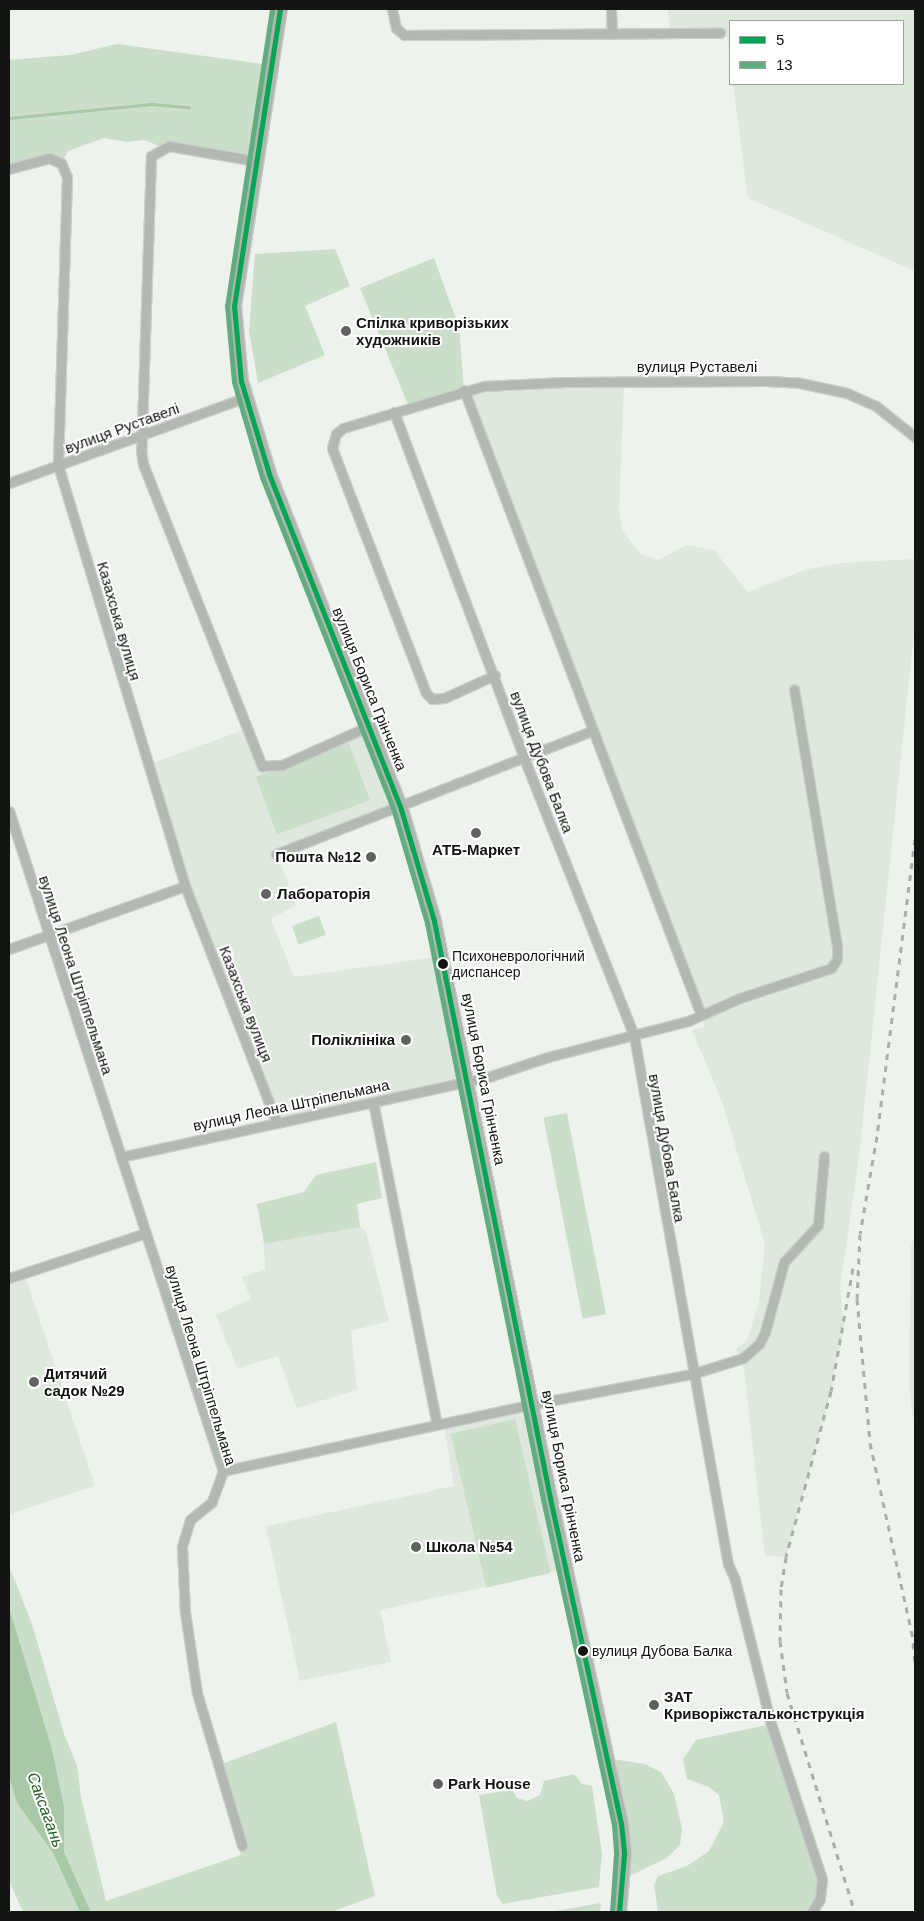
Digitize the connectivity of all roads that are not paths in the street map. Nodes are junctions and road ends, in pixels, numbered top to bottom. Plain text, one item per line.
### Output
1 (280, 9) edge
2 (392, 9) edge
3 (611, 9) edge
4 (720, 33) dead end
5 (612, 34) junction
6 (256, 162) junction
7 (9, 169) edge
8 (464, 390) junction
9 (244, 398) junction
10 (394, 412) junction
11 (142, 435) junction
12 (915, 437) edge
13 (58, 465) junction
14 (9, 483) edge
15 (495, 675) junction
16 (794, 690) dead end
17 (367, 727) junction
18 (591, 731) junction
19 (524, 758) junction
20 (400, 806) junction
21 (9, 811) edge
22 (276, 854) dead end
23 (185, 886) junction
24 (48, 936) junction
25 (9, 949) edge
26 (701, 1015) junction
27 (634, 1036) junction
28 (468, 1082) junction
29 (373, 1102) junction
30 (276, 1121) junction
31 (824, 1156) dead end
32 (121, 1157) junction
33 (146, 1234) junction
34 (9, 1278) edge
35 (692, 1374) junction
36 (533, 1404) junction
37 (437, 1425) junction
38 (223, 1472) junction
39 (242, 1845) dead end
40 (620, 1912) edge
41 (812, 1912) edge

1 - 6 street, вулиця Бориса Грінченка
2 - 5 street
3 - 5 street
4 - 5 street
6 - 9 street, вулиця Бориса Грінченка
6 - 11 street
7 - 13 street, Казахська вулиця
8 - 10 street, вулиця Руставелі
8 - 12 street, вулиця Руставелі
8 - 18 street
9 - 11 street, вулиця Руставелі
9 - 17 street, вулиця Бориса Грінченка
10 - 15 street, вулиця Дубова Балка
10 - 15 street, вулиця Руставелі
11 - 13 street, вулиця Руставелі
11 - 17 street
13 - 14 street, вулиця Руставелі
13 - 23 street, Казахська вулиця
15 - 19 street, вулиця Дубова Балка
16 - 26 street, вулиця Леона Штріпельмана
17 - 20 street, вулиця Бориса Грінченка
18 - 19 street
18 - 26 street
19 - 20 street
19 - 27 street, вулиця Дубова Балка
20 - 22 street
20 - 28 street, вулиця Бориса Грінченка
21 - 24 street, вулиця Леона Штріппельмана
23 - 24 street
23 - 30 street, Казахська вулиця
24 - 25 street
24 - 32 street, вулиця Леона Штріппельмана
26 - 27 street, вулиця Леона Штріпельмана
27 - 28 street, вулиця Леона Штріпельмана
27 - 35 street, вулиця Дубова Балка
28 - 29 street, вулиця Леона Штріпельмана
28 - 36 street, вулиця Бориса Грінченка
29 - 30 street, вулиця Леона Штріпельмана
29 - 37 street
30 - 32 street, вулиця Леона Штріпельмана
31 - 35 street
32 - 33 street, вулиця Леона Штріппельмана
33 - 34 street
33 - 38 street, вулиця Леона Штріппельмана
35 - 36 street
35 - 41 street, вулиця Дубова Балка
36 - 37 street
36 - 40 street, вулиця Бориса Грінченка
37 - 38 street
38 - 39 street, вулиця Леона Штріппельмана

